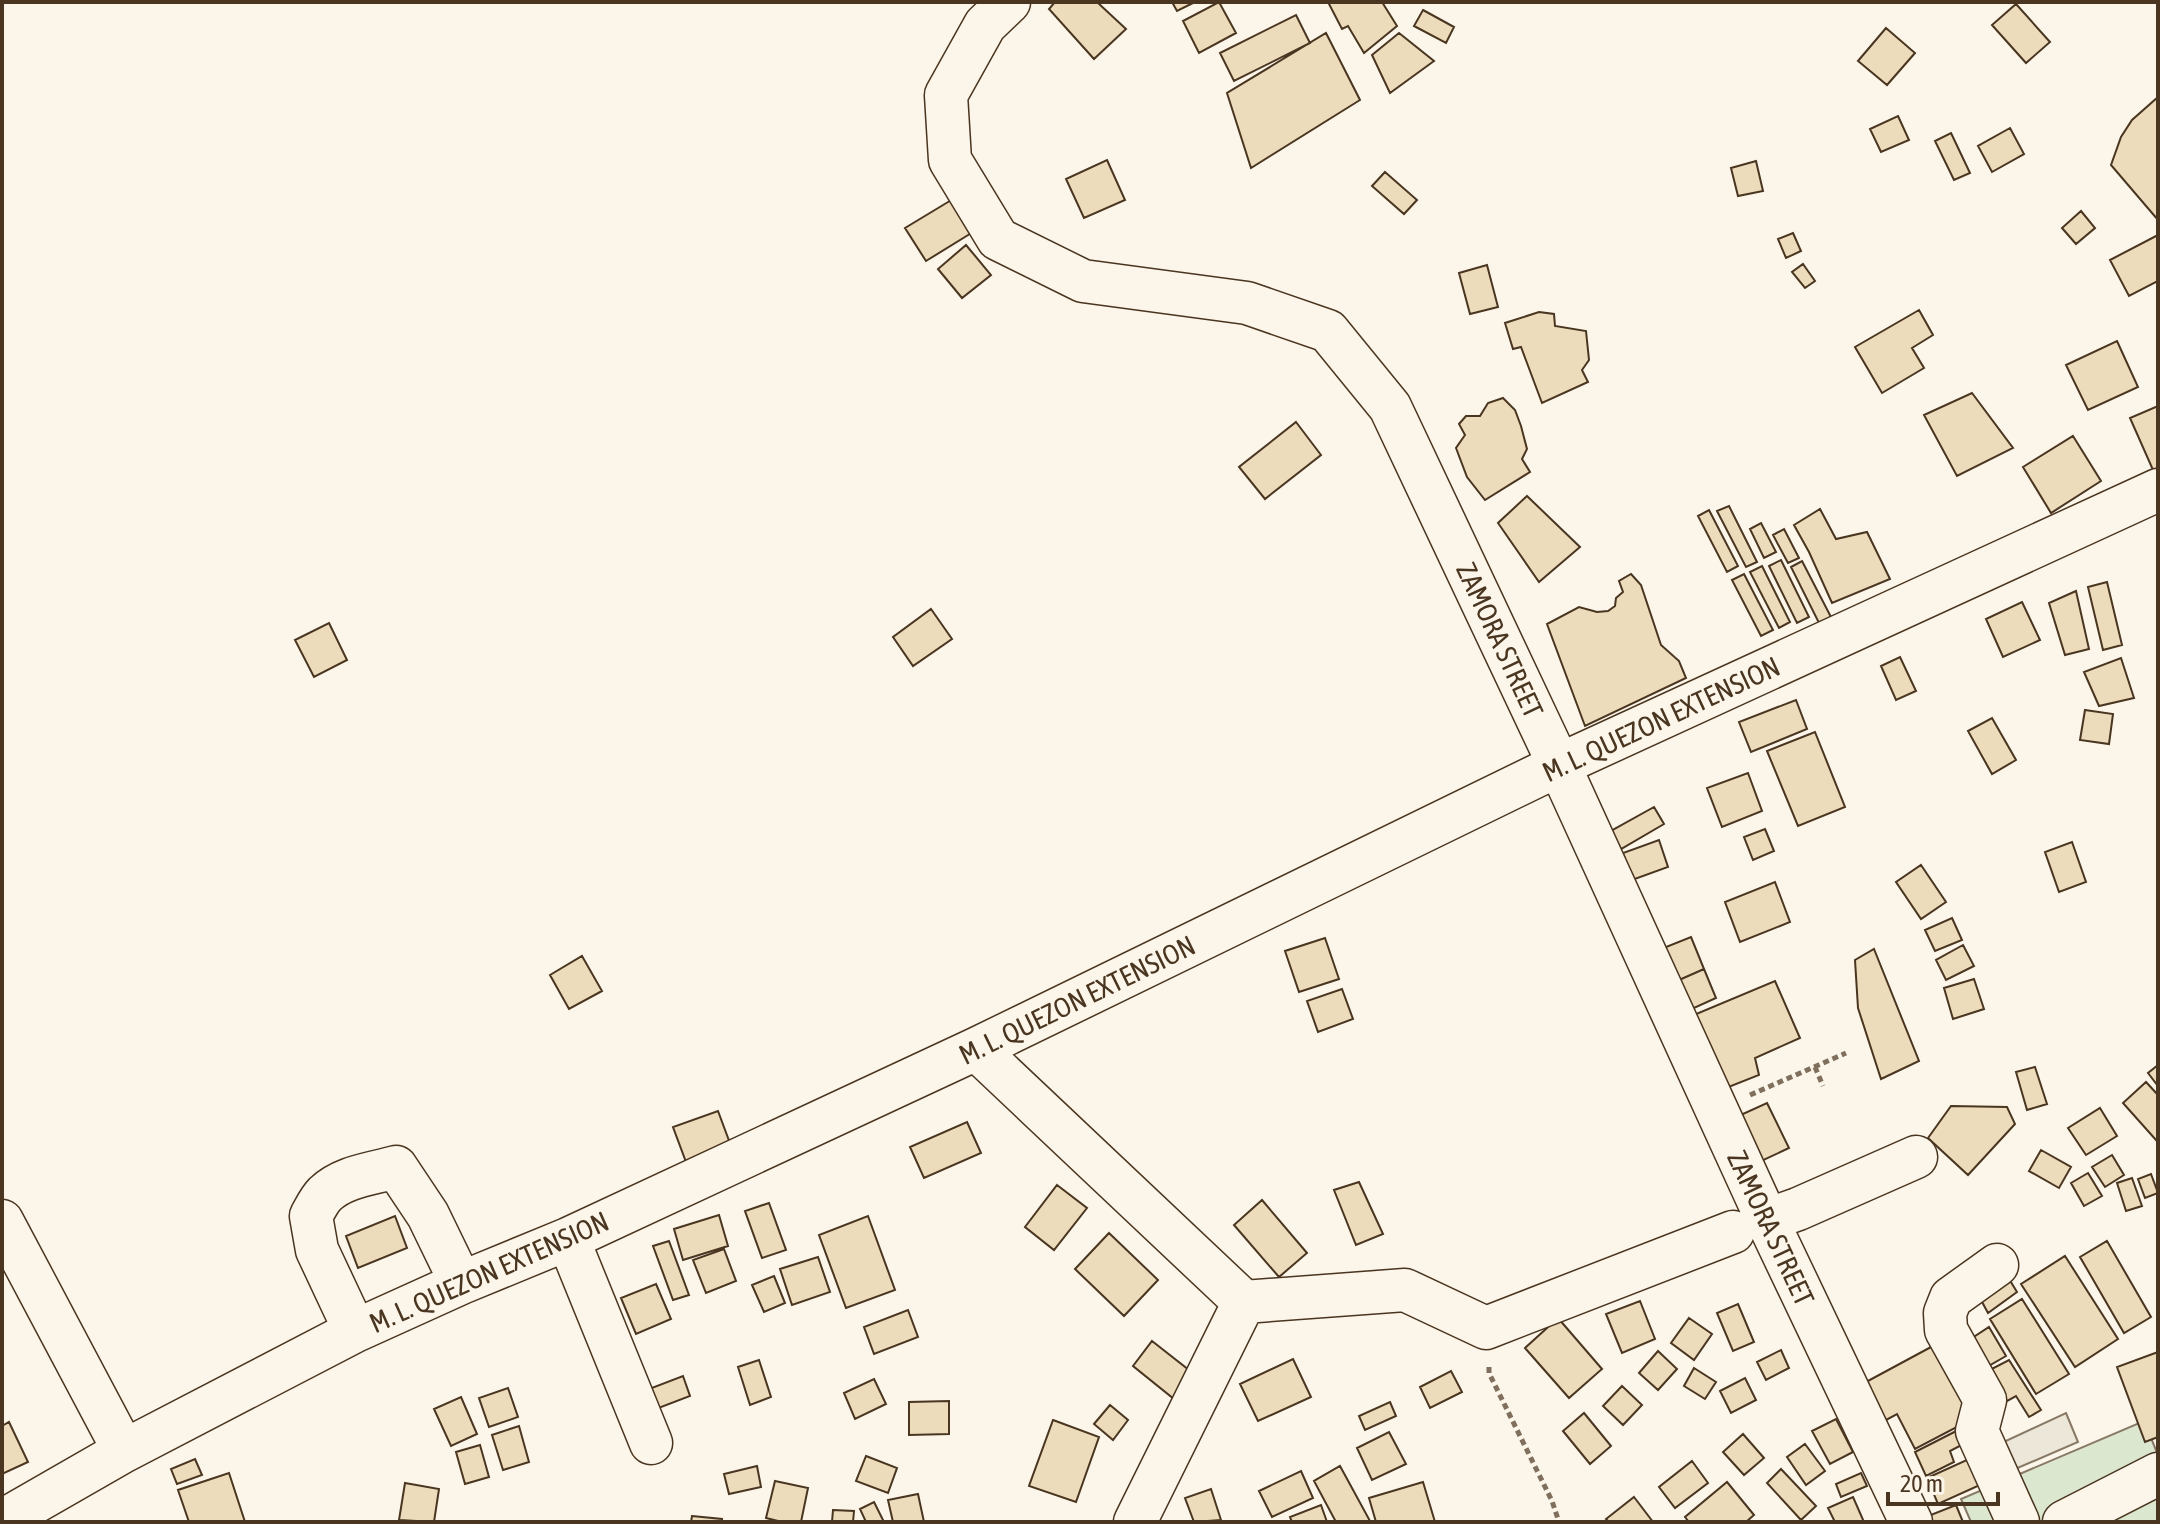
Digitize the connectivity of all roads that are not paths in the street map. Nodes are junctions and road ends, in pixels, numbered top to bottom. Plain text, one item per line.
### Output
1 (1009, 2) edge
2 (2158, 490) edge
3 (1559, 765) junction
4 (976, 1049) junction
5 (1916, 1157) dead end
6 (2, 1221) edge
7 (1750, 1226) junction
8 (568, 1239) junction
9 (1997, 1265) dead end
10 (461, 1283) junction
11 (1244, 1302) junction
12 (355, 1331) junction
13 (651, 1443) dead end
14 (124, 1451) junction
15 (2158, 1474) edge
16 (2, 1521) edge
17 (1135, 1522) edge
18 (1911, 1522) edge
19 (2018, 1522) edge
20 (2064, 1522) edge

1 - 3 street, ZAMORA STREET
2 - 3 street, M. L. QUEZON EXTENSION
3 - 4 street, M. L. QUEZON EXTENSION
3 - 7 street, ZAMORA STREET
4 - 8 street, M. L. QUEZON EXTENSION
4 - 11 street
5 - 7 street
6 - 14 street
7 - 11 street
7 - 18 street, ZAMORA STREET
8 - 10 street, M. L. QUEZON EXTENSION
8 - 13 street
9 - 19 street
10 - 12 street, M. L. QUEZON EXTENSION
10 - 12 street
11 - 17 street
12 - 14 street, M. L. QUEZON EXTENSION
14 - 16 street, M. L. QUEZON EXTENSION
15 - 20 street

